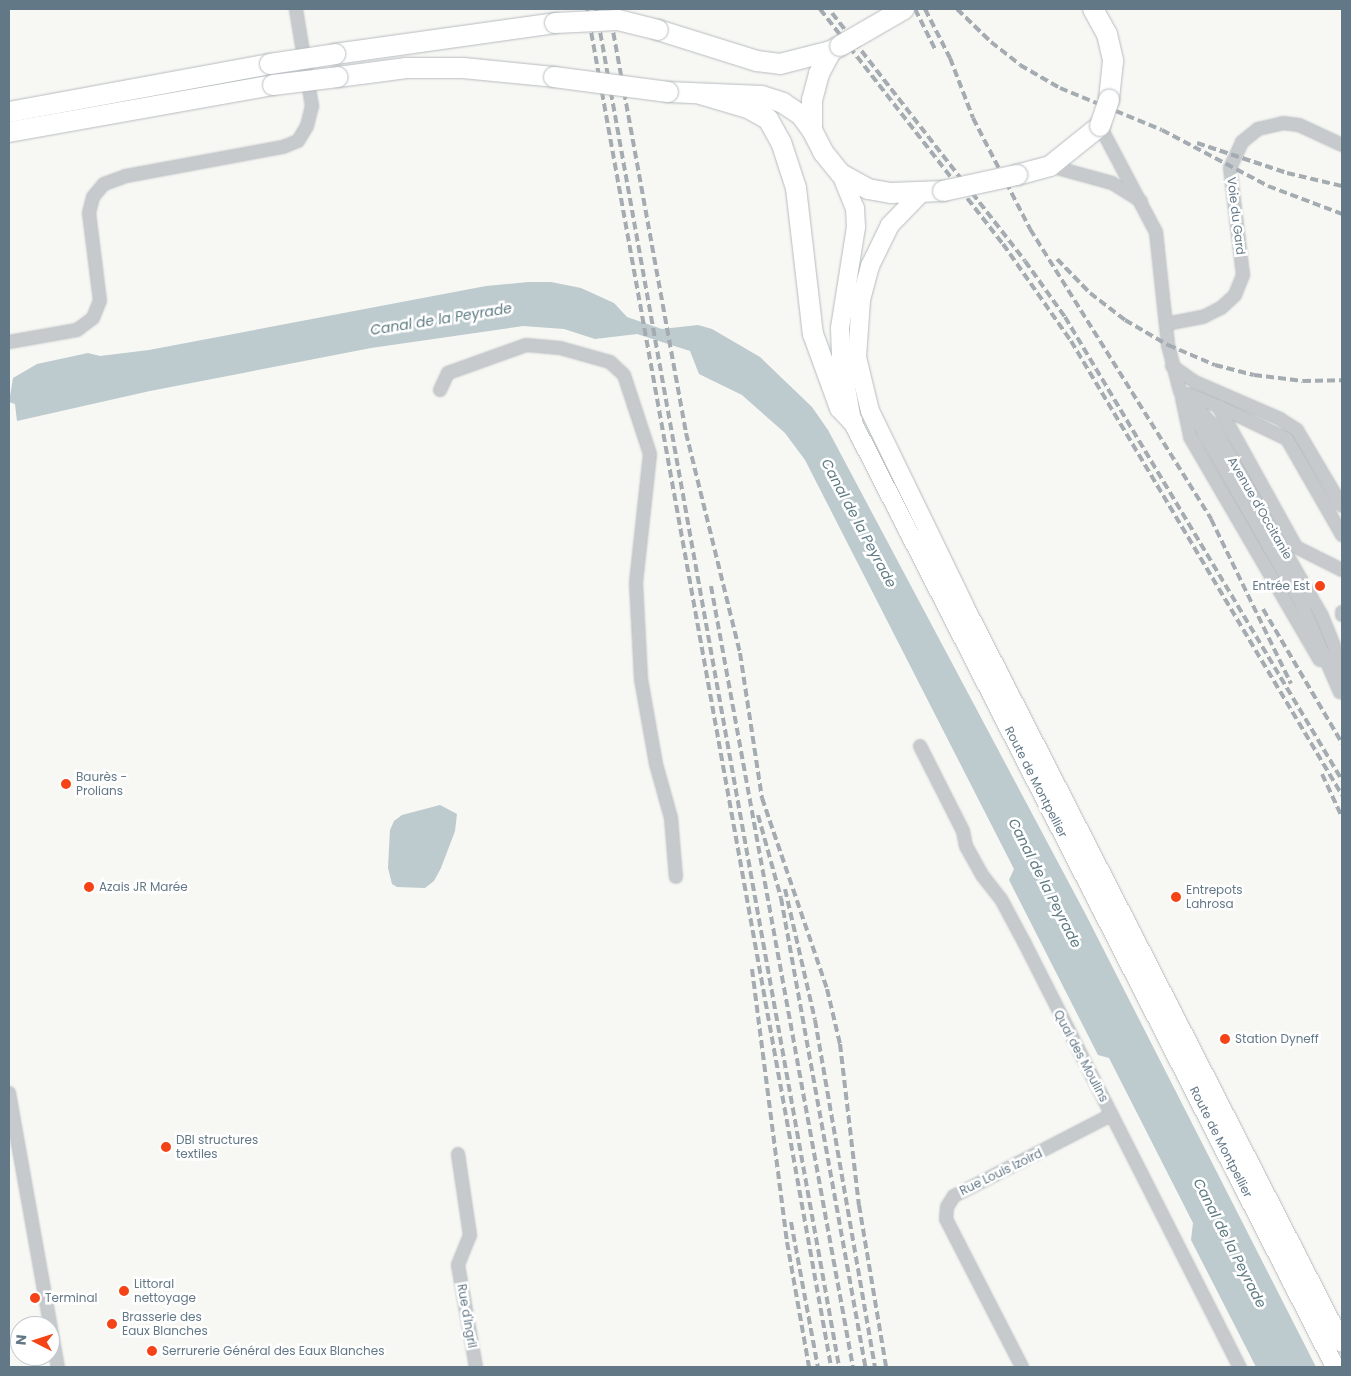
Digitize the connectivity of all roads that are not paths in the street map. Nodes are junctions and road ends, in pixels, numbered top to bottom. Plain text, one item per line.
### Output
1 (296, 9) edge
2 (904, 9) edge
3 (1093, 9) edge
4 (836, 48) junction
5 (700, 94) junction
6 (9, 112) edge
7 (1100, 126) junction
8 (812, 130) junction
9 (9, 132) edge
10 (1342, 145) edge
11 (1050, 166) junction
12 (841, 174) junction
13 (922, 192) junction
14 (1141, 201) junction
15 (1166, 324) junction
16 (9, 342) edge
17 (1172, 366) junction
18 (440, 390) dead end
19 (1180, 391) junction
20 (1218, 406) junction
21 (852, 421) junction
22 (1342, 506) edge
23 (1342, 535) edge
24 (1342, 570) edge
25 (1341, 694) edge
26 (920, 746) dead end
27 (676, 877) dead end
28 (9, 1093) edge
29 (1111, 1115) junction
30 (458, 1154) dead end
31 (1342, 1343) edge
32 (58, 1367) edge
33 (476, 1367) edge
34 (1022, 1367) edge
35 (1240, 1367) edge
36 (1335, 1367) edge

1 - 16 street
2 - 4 main road, bridge
3 - 7 main road, bridge
4 - 6 main road, bridge
4 - 8 main road
5 - 8 main road
5 - 9 main road, bridge
5 - 21 main road
7 - 11 main road
7 - 14 street, Avenue d'Occitanie
8 - 12 main road
10 - 15 street, Voie du Gard
11 - 13 main road, bridge
11 - 14 street
12 - 13 main road
12 - 21 main road, Route de Montpellier
13 - 31 main road, Route de Montpellier
14 - 15 street, Avenue d'Occitanie
15 - 17 street, Avenue d'Occitanie
17 - 19 street, Avenue d'Occitanie
17 - 22 street
18 - 27 street
19 - 20 street
19 - 25 street, Avenue d'Occitanie
19 - 25 street, Avenue d'Occitanie
20 - 23 street
20 - 24 street
21 - 36 main road, Route de Montpellier
26 - 29 street, Quai des Moulins
28 - 32 street
29 - 34 street, Rue Louis Izoird
29 - 35 street, Quai des Moulins
30 - 33 street, Rue d'Ingril

